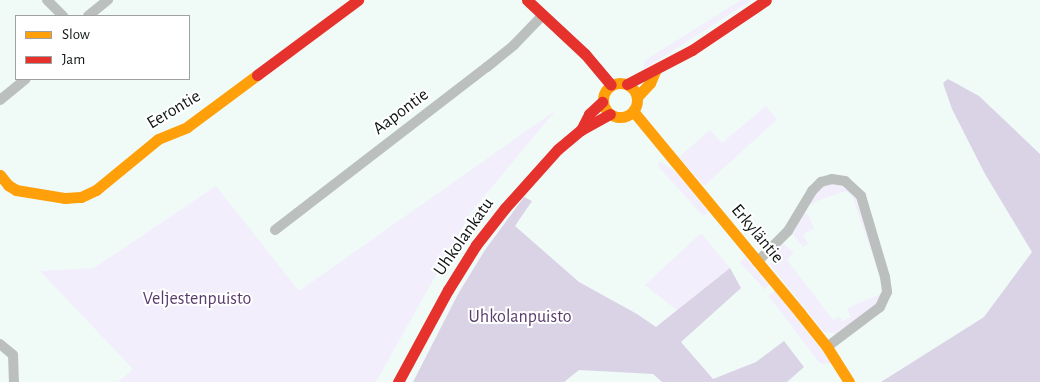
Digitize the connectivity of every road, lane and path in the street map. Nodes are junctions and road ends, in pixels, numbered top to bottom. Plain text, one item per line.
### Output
1 (48, 0) edge
2 (108, 0) edge
3 (358, 0) edge
4 (527, 0) edge
5 (766, 0) edge
6 (63, 15) edge
7 (89, 15) edge
8 (543, 15) junction
9 (655, 71) junction
10 (25, 80) edge
11 (611, 84) junction
12 (627, 84) junction
13 (637, 97) junction
14 (0, 100) edge
15 (602, 102) junction
16 (633, 110) junction
17 (610, 114) junction
18 (581, 130) junction
19 (0, 175) edge
20 (274, 230) dead end
21 (757, 262) junction
22 (0, 344) edge
23 (827, 347) junction
24 (14, 382) edge
25 (398, 382) edge
26 (849, 382) edge

1 - 6 street
2 - 7 street
3 - 19 street, Eerontie
4 - 8 street
5 - 9 street
8 - 11 street
8 - 20 street, Aapontie
9 - 12 street
9 - 13 street
10 - 14 street
11 - 12 street
11 - 15 street
12 - 13 street
13 - 16 street
15 - 17 street
15 - 18 street, Uhkolankatu
16 - 17 street
16 - 21 street, Erkyläntie
17 - 18 street, Uhkolankatu
18 - 25 street, Uhkolankatu
21 - 23 street, Erkyläntie
21 - 23 street
22 - 24 street
23 - 26 street, Erkyläntie

